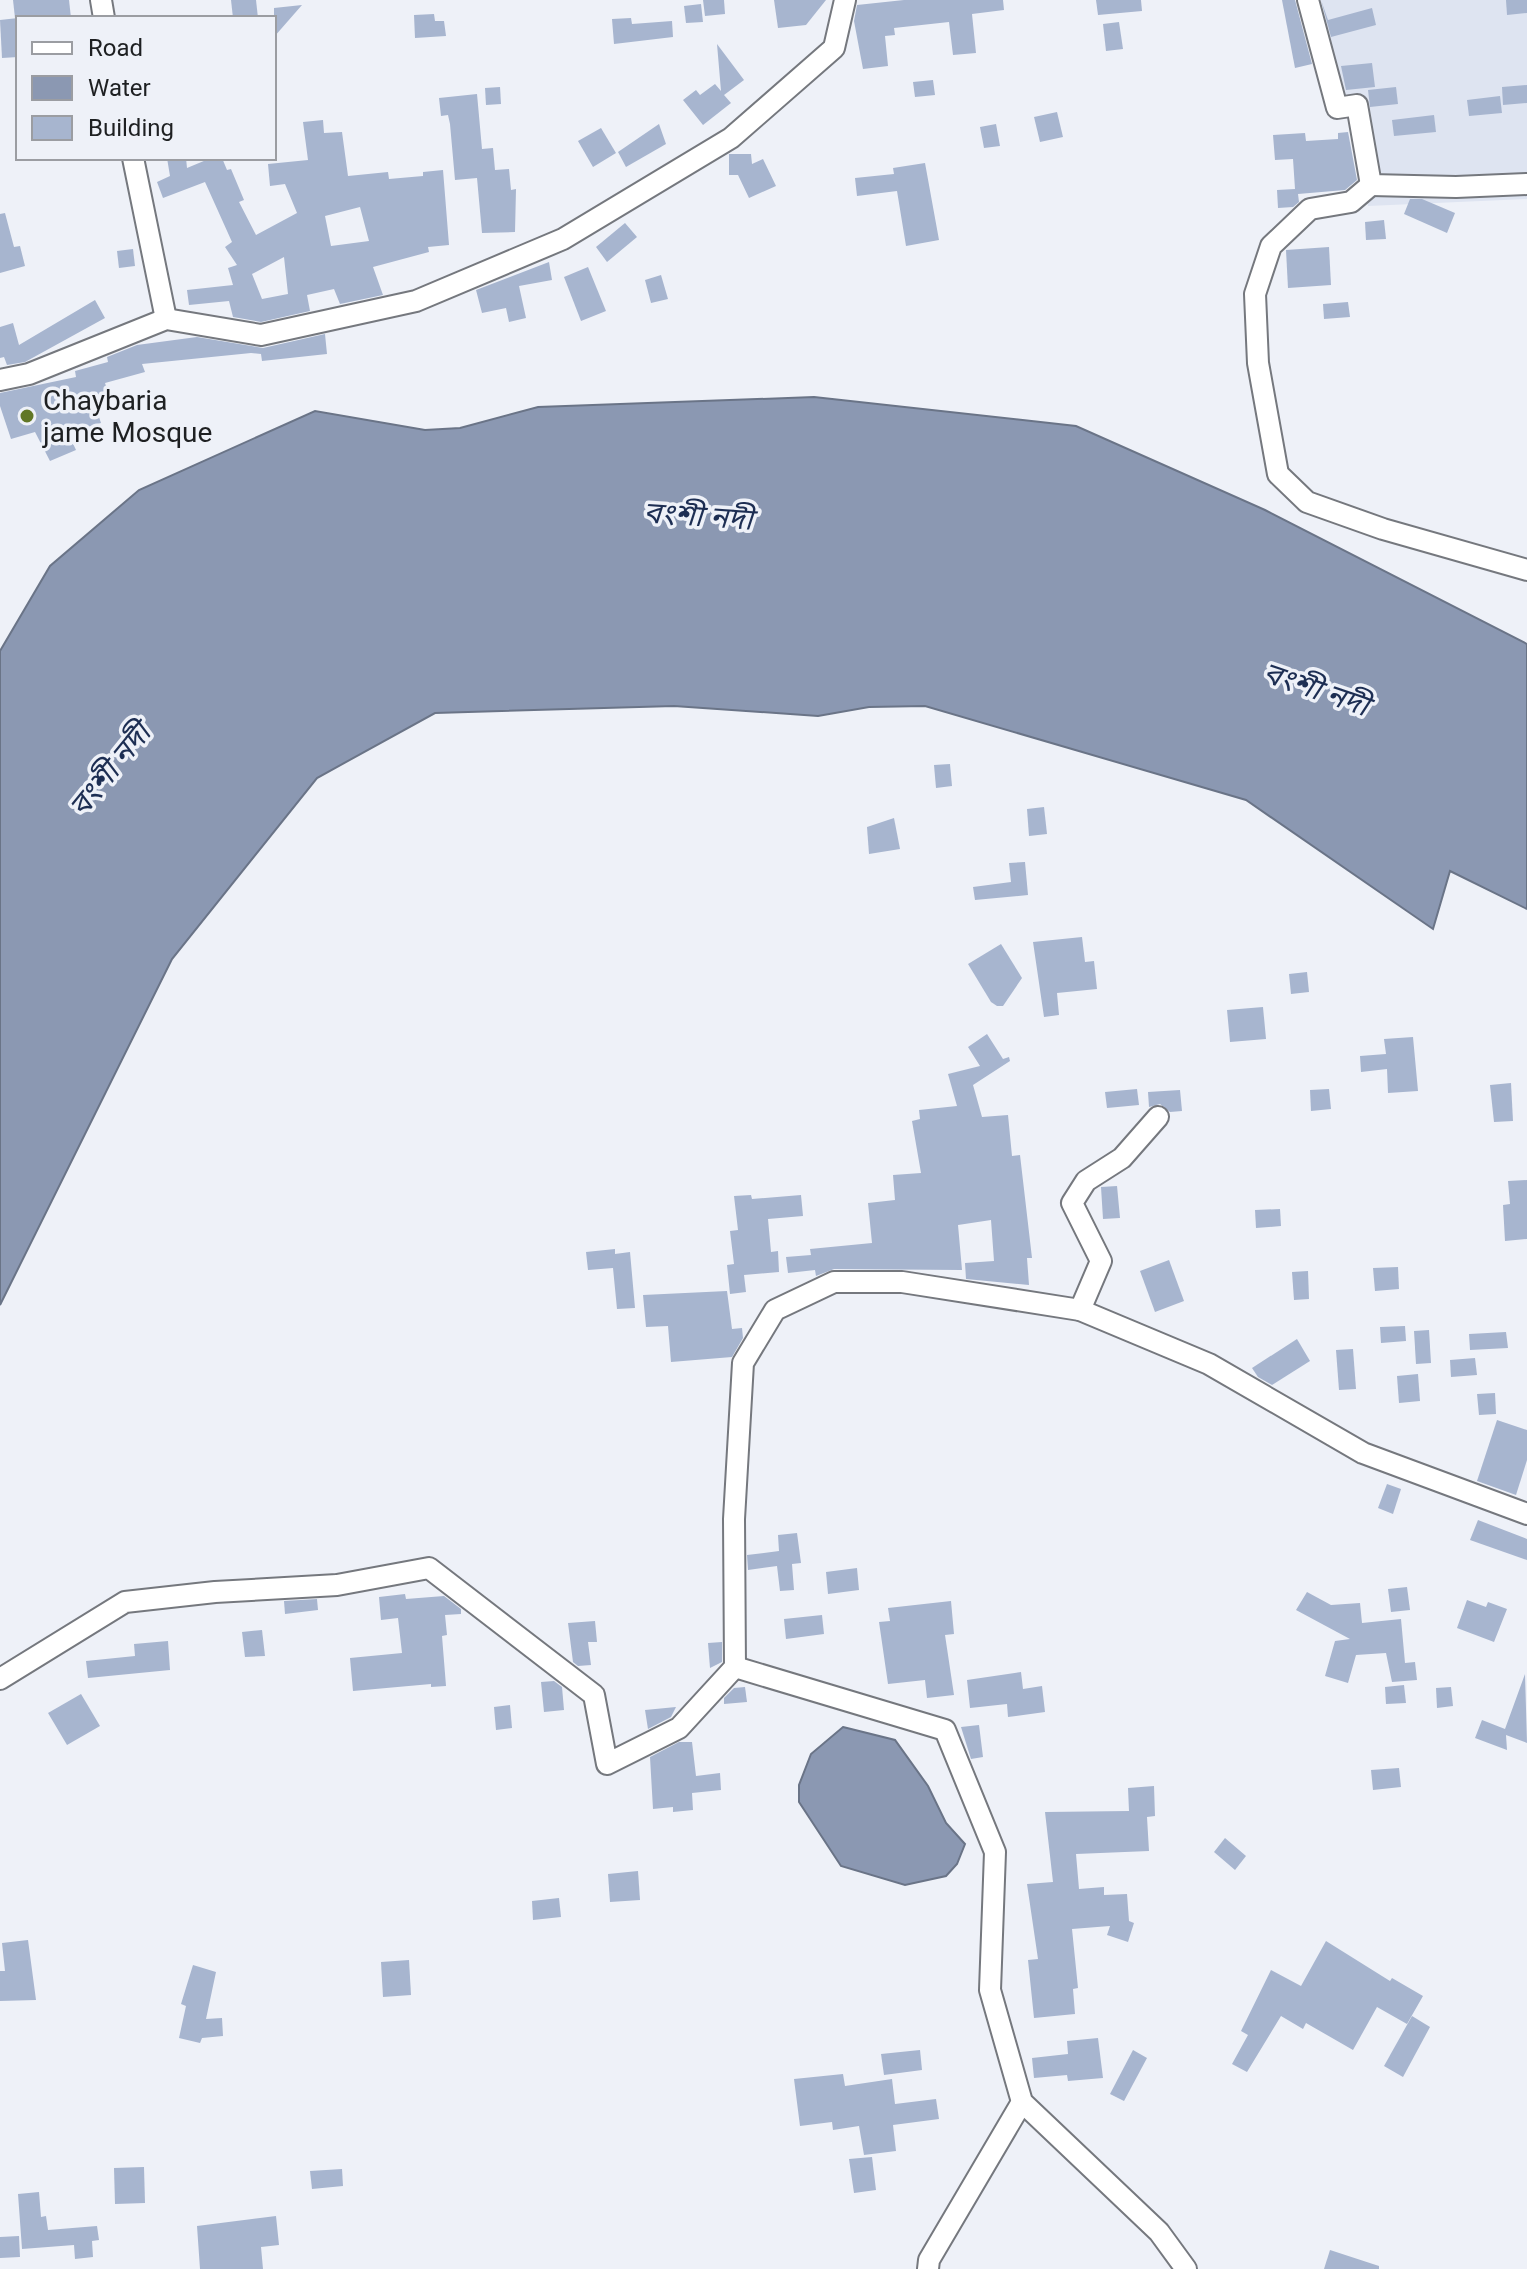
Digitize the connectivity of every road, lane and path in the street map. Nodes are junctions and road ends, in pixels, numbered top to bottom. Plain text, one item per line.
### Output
1 (845, 0) edge
2 (1308, 0) edge
3 (133, 160) edge
4 (1527, 184) edge
5 (1371, 185) junction
6 (166, 319) junction
7 (0, 380) edge
8 (1527, 570) edge
9 (1158, 1117) dead end
10 (1080, 1310) junction
11 (1527, 1514) edge
12 (735, 1667) junction
13 (0, 1679) edge
14 (1022, 2102) junction
15 (928, 2269) edge
16 (1186, 2269) edge

1 - 6 street
2 - 5 street
3 - 6 street
4 - 5 street
5 - 8 street
6 - 7 street
9 - 10 street
10 - 11 street
10 - 12 street
12 - 13 street
12 - 14 street
14 - 15 street
14 - 16 street

